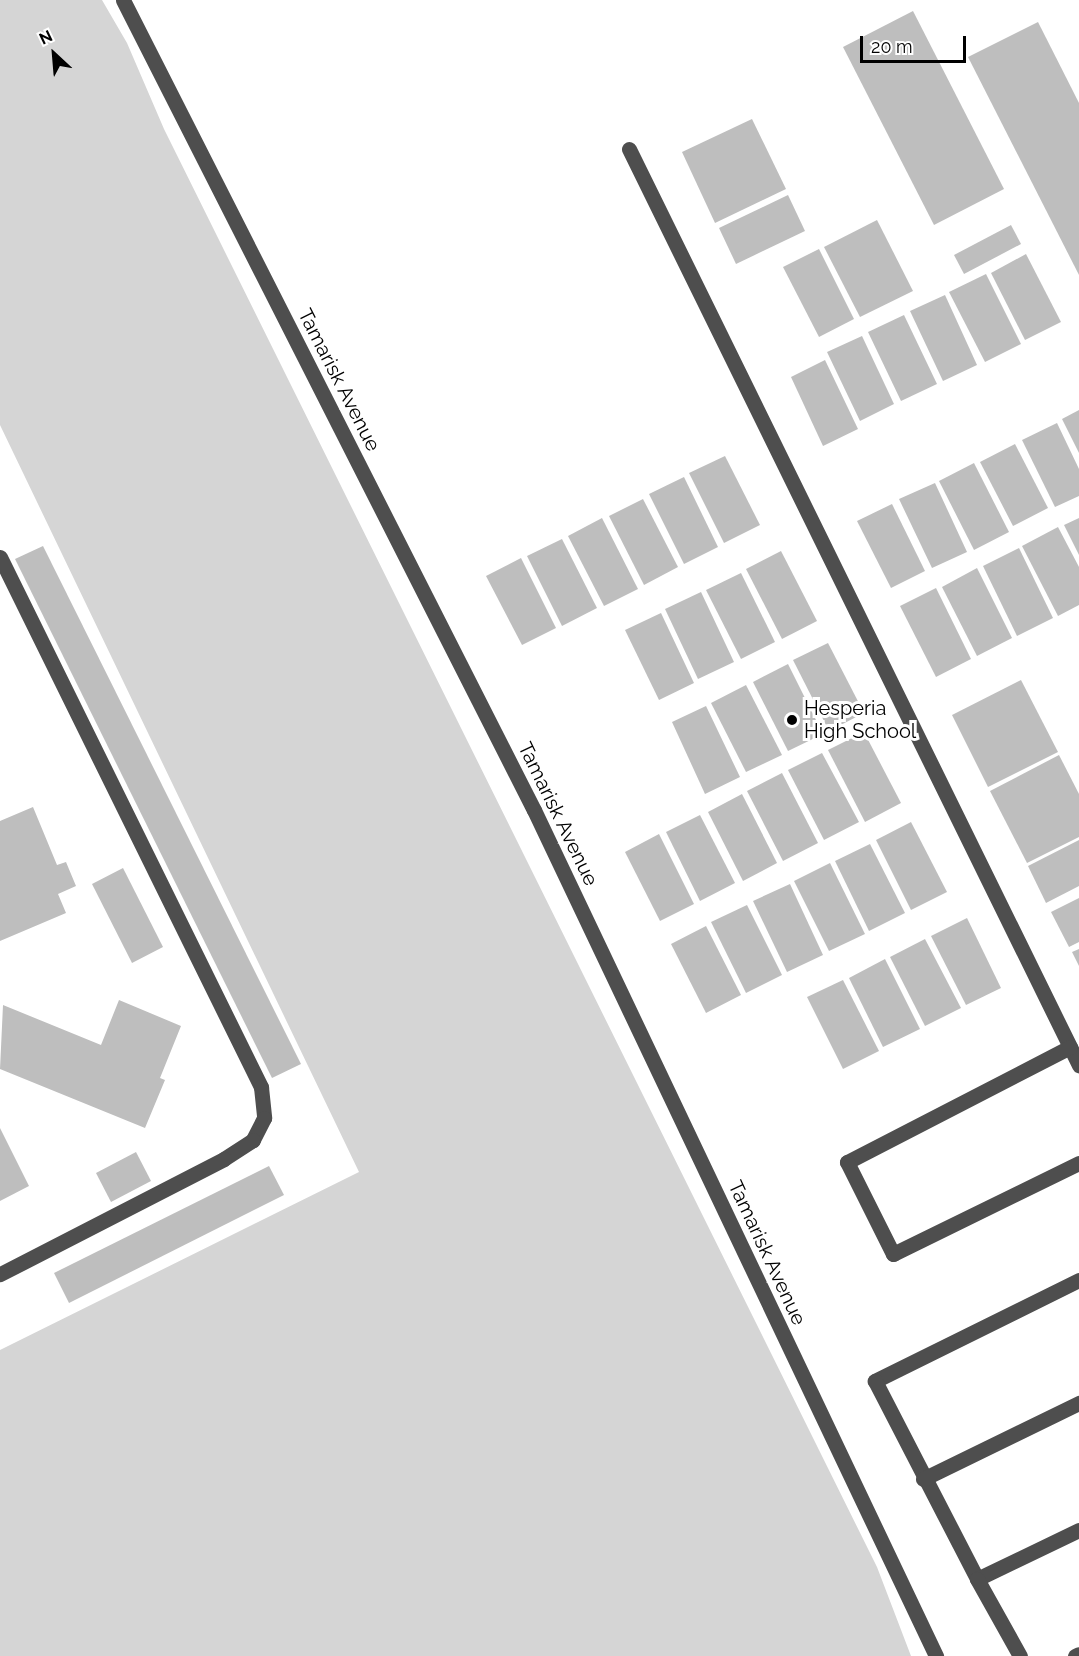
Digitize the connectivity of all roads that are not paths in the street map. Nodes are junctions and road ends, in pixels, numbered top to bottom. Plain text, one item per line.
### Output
1 (123, 0) edge
2 (629, 149) dead end
3 (0, 557) edge
4 (1070, 1047) junction
5 (1079, 1065) edge
6 (1079, 1163) edge
7 (0, 1274) edge
8 (1079, 1280) edge
9 (1079, 1403) edge
10 (923, 1479) junction
11 (1079, 1530) edge
12 (977, 1579) junction
13 (936, 1656) edge
14 (1020, 1656) edge

1 - 13 street, Tamarisk Avenue
2 - 4 street
3 - 7 street
4 - 5 street
4 - 6 street
8 - 10 street
9 - 10 street
10 - 12 street
11 - 12 street
12 - 14 street

